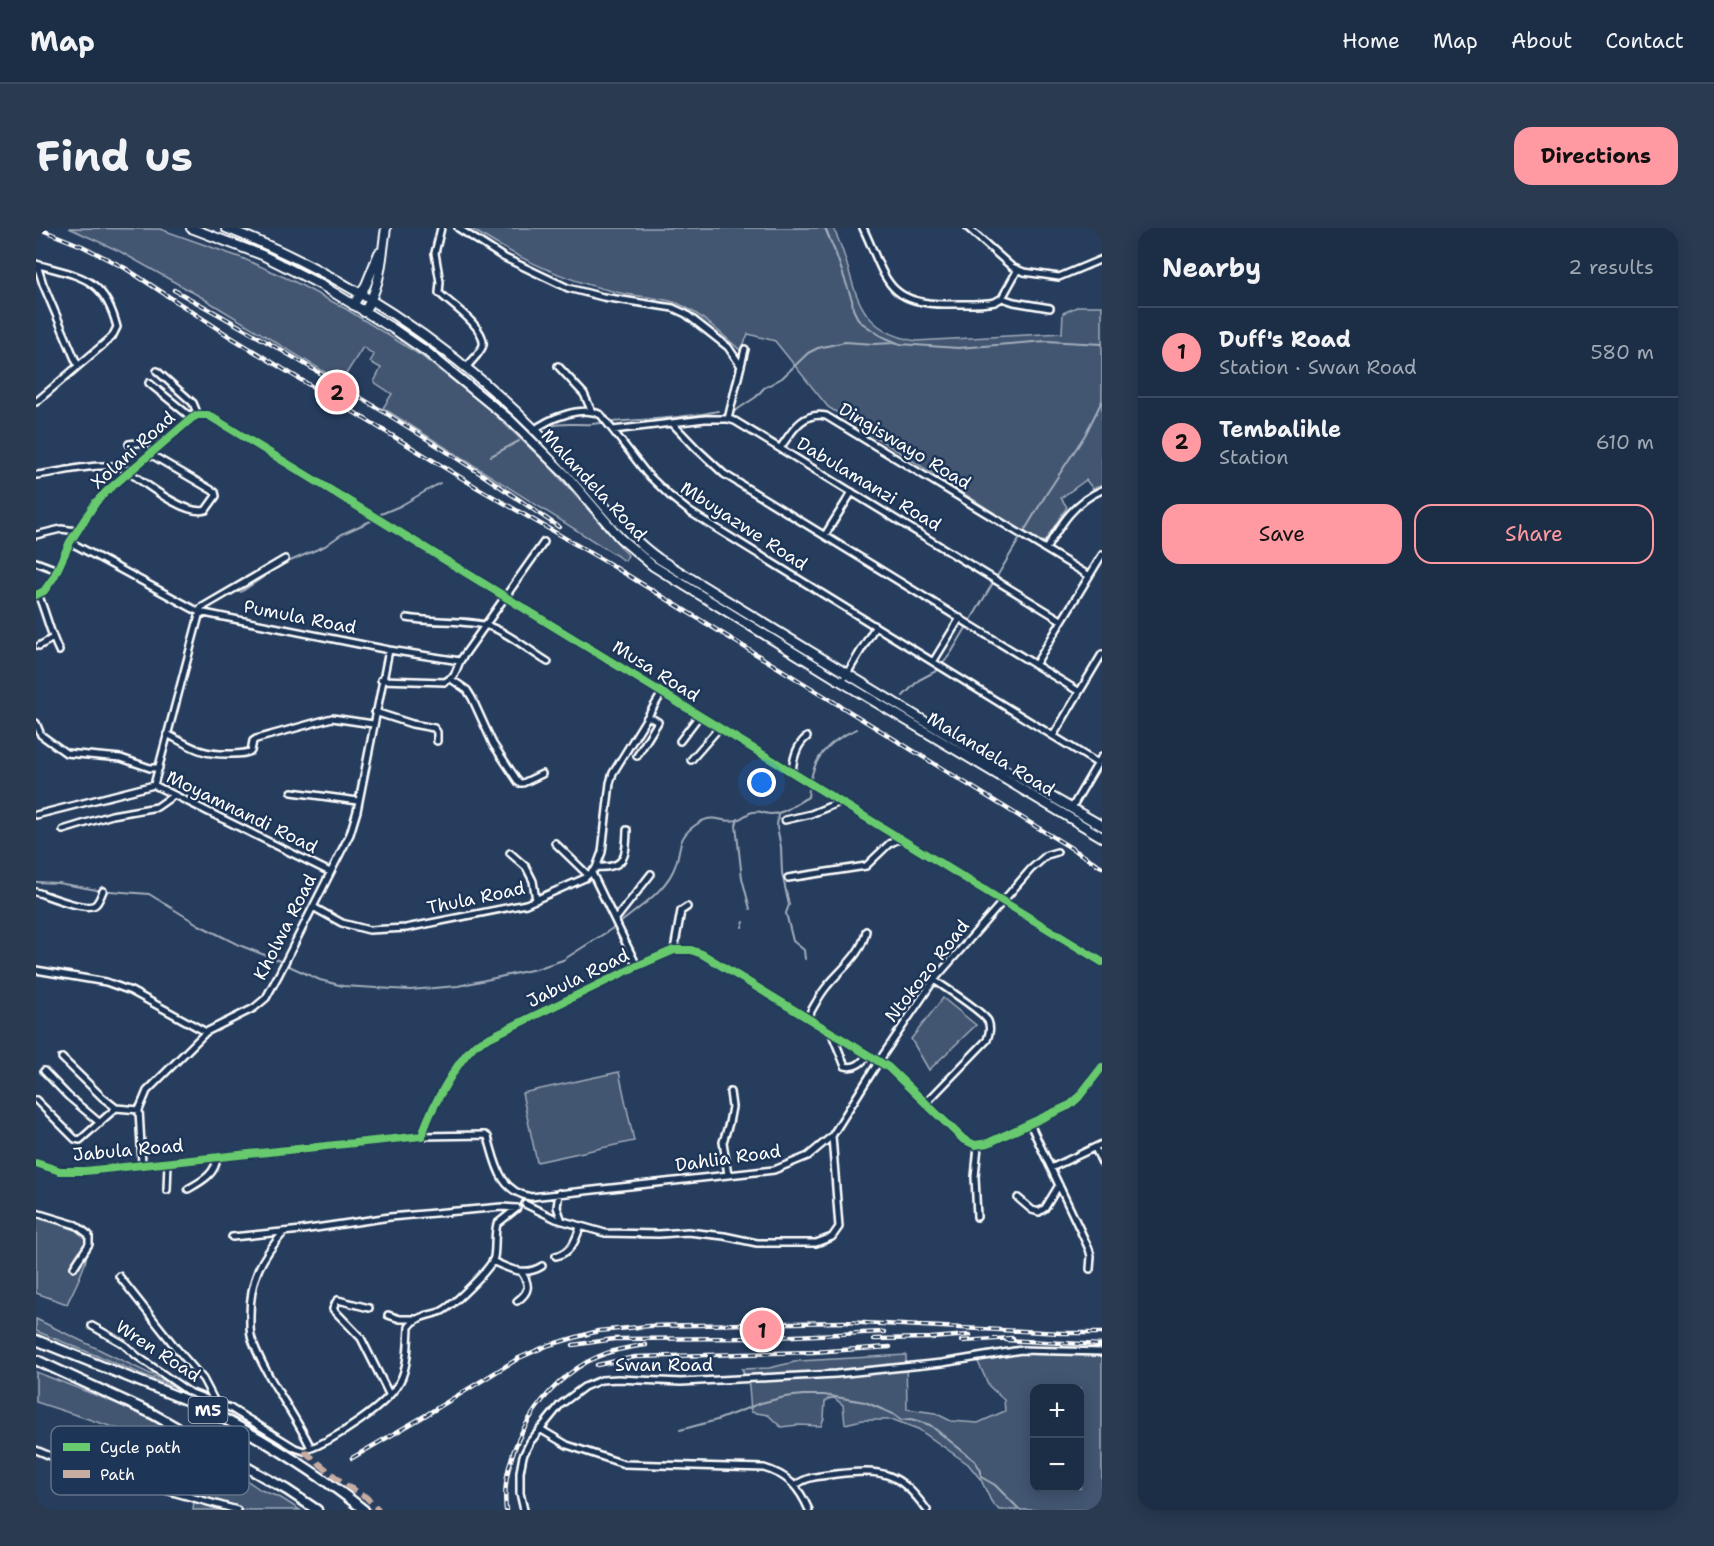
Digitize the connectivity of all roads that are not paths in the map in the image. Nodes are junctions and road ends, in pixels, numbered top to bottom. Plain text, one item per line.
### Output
1 (191, 228) edge
2 (226, 228) edge
3 (441, 228) edge
4 (458, 228) edge
5 (863, 228) edge
6 (968, 228) edge
7 (386, 230) edge
8 (1102, 259) edge
9 (37, 265) edge
10 (1017, 270) junction
11 (361, 293) junction
12 (1002, 298) junction
13 (372, 300) junction
14 (353, 305) junction
15 (1050, 308) dead end
16 (364, 312) junction
17 (745, 349) dead end
18 (78, 366) junction
19 (558, 366) dead end
20 (741, 366) junction
21 (466, 368) junction
22 (158, 371) dead end
23 (149, 383) dead end
24 (37, 400) edge
25 (592, 412) junction
26 (198, 415) junction
27 (192, 418) junction
28 (728, 419) junction
29 (673, 424) junction
30 (535, 430) junction
31 (613, 430) junction
32 (527, 436) junction
33 (129, 444) dead end
34 (160, 445) junction
35 (781, 447) junction
36 (150, 454) junction
37 (129, 472) junction
38 (36, 475) edge
39 (1102, 490) edge
40 (852, 492) junction
41 (77, 531) junction
42 (36, 535) edge
43 (825, 536) junction
44 (70, 542) junction
45 (544, 542) dead end
46 (1046, 549) junction
47 (1102, 555) edge
48 (285, 559) dead end
49 (36, 562) edge
50 (57, 570) junction
51 (1088, 575) junction
52 (37, 594) edge
53 (505, 595) junction
54 (199, 612) junction
55 (406, 618) dead end
56 (963, 620) junction
57 (1061, 620) junction
58 (485, 626) junction
59 (875, 627) junction
60 (53, 638) junction
61 (39, 646) dead end
62 (389, 650) junction
63 (59, 651) dead end
64 (1102, 654) edge
65 (460, 661) junction
66 (548, 662) dead end
67 (1035, 665) junction
68 (938, 666) junction
69 (844, 678) junction
70 (451, 679) junction
71 (381, 680) junction
72 (1078, 691) junction
73 (662, 693) junction
74 (375, 712) junction
75 (648, 716) junction
76 (699, 716) junction
77 (36, 723) edge
78 (373, 724) junction
79 (719, 728) junction
80 (167, 734) junction
81 (1053, 736) junction
82 (807, 737) dead end
83 (437, 741) dead end
84 (680, 741) dead end
85 (637, 756) dead end
86 (1102, 756) edge
87 (691, 760) dead end
88 (1097, 763) junction
89 (159, 768) junction
90 (792, 772) junction
91 (542, 774) dead end
92 (154, 785) junction
93 (292, 792) dead end
94 (174, 795) junction
95 (358, 801) junction
96 (840, 802) junction
97 (1071, 809) junction
98 (36, 815) edge
99 (1067, 817) junction
100 (785, 820) dead end
101 (1102, 826) edge
102 (63, 830) dead end
103 (627, 830) dead end
104 (1102, 837) edge
105 (900, 838) junction
106 (555, 843) dead end
107 (1057, 852) dead end
108 (510, 853) dead end
109 (597, 867) junction
110 (330, 872) junction
111 (590, 874) junction
112 (651, 874) dead end
113 (788, 878) dead end
114 (103, 891) dead end
115 (36, 892) edge
116 (536, 900) junction
117 (1002, 901) junction
118 (313, 907) junction
119 (687, 907) dead end
120 (615, 920) junction
121 (866, 931) dead end
122 (674, 951) junction
123 (1102, 962) edge
124 (637, 966) junction
125 (36, 970) edge
126 (934, 980) junction
127 (807, 1018) junction
128 (206, 1032) junction
129 (831, 1032) junction
130 (868, 1055) junction
131 (62, 1058) dead end
132 (879, 1061) junction
133 (1102, 1067) edge
134 (45, 1071) dead end
135 (730, 1092) dead end
136 (36, 1100) edge
137 (927, 1102) junction
138 (116, 1108) junction
139 (139, 1110) junction
140 (100, 1123) junction
141 (1030, 1124) junction
142 (422, 1136) junction
143 (832, 1136) junction
144 (1102, 1144) edge
145 (978, 1146) junction
146 (1095, 1148) junction
147 (217, 1157) junction
148 (168, 1162) junction
149 (36, 1163) edge
150 (1102, 1163) edge
151 (142, 1164) junction
152 (1052, 1168) junction
153 (728, 1175) junction
154 (202, 1181) junction
155 (1059, 1185) junction
156 (206, 1188) dead end
157 (188, 1189) dead end
158 (167, 1190) dead end
159 (559, 1193) junction
160 (531, 1197) junction
161 (1018, 1198) dead end
162 (525, 1204) junction
163 (517, 1208) junction
164 (36, 1213) edge
165 (977, 1218) dead end
166 (562, 1221) junction
167 (580, 1227) junction
168 (284, 1232) junction
169 (232, 1237) dead end
170 (556, 1256) dead end
171 (492, 1261) junction
172 (542, 1266) dead end
173 (74, 1267) dead end
174 (1090, 1269) dead end
175 (520, 1272) junction
176 (119, 1276) dead end
177 (517, 1301) dead end
178 (369, 1308) dead end
179 (388, 1315) dead end
180 (416, 1320) junction
181 (92, 1326) dead end
182 (36, 1340) edge
183 (1102, 1352) edge
184 (36, 1360) edge
185 (389, 1394) junction
186 (215, 1402) junction
187 (174, 1426) edge
188 (236, 1426) edge
189 (540, 1429) junction
190 (249, 1434) edge
191 (311, 1448) junction
192 (36, 1450) edge
193 (51, 1456) edge
194 (249, 1468) edge
195 (796, 1485) junction
196 (184, 1495) edge
197 (360, 1508) edge
198 (808, 1508) edge
199 (237, 1510) edge
200 (317, 1510) edge
201 (524, 1510) edge
202 (800, 1510) edge
203 (927, 1510) edge

1 - 14 main road, Malandela Road
2 - 11 main road, Malandela Road
3 - 21 street
4 - 20 street
5 - 12 street
6 - 10 street
7 - 11 main road
7 - 13 main road
8 - 10 street
9 - 18 street
9 - 18 street
10 - 12 street
11 - 13 main road, Malandela Road
11 - 14 main road
12 - 15 street
13 - 16 main road
13 - 21 main road, Malandela Road
14 - 16 main road, Malandela Road
16 - 32 main road, Malandela Road
17 - 20 street
18 - 24 street
19 - 25 street
20 - 28 street
21 - 30 main road, Malandela Road
22 - 26 street
23 - 27 street
25 - 30 street
25 - 31 street
26 - 27 street
26 - 53 street, Musa Road
27 - 34 street, Xolani Road
28 - 29 street, Dabulamanzi Road
28 - 35 street, Dabulamanzi Road
29 - 31 street, Dabulamanzi Road
29 - 43 street
30 - 32 street
30 - 69 main road, Malandela Road
31 - 59 street, Mbuyazwe Road
32 - 69 main road, Malandela Road
33 - 34 street
34 - 36 street, Xolani Road
35 - 40 street, Dabulamanzi Road
35 - 46 street, Dingiswayo Road
36 - 37 street, Xolani Road
36 - 37 street
37 - 38 street
37 - 41 street, Xolani Road
39 - 46 street
40 - 43 street
40 - 57 street, Dabulamanzi Road
41 - 42 street
41 - 44 street, Xolani Road
43 - 56 street
44 - 50 street, Xolani Road
44 - 54 street, Pumula Road
45 - 53 street
46 - 51 street
47 - 51 street
48 - 54 street
49 - 50 street
50 - 52 street, Xolani Road
51 - 57 street
52 - 60 street
53 - 58 street
53 - 73 street, Musa Road
54 - 62 street, Pumula Road
54 - 80 street
55 - 58 street
56 - 67 street
56 - 68 street
57 - 67 street
58 - 65 street
58 - 66 street
59 - 68 street, Mbuyazwe Road
59 - 69 street
60 - 61 street
60 - 63 street
62 - 65 street, Pumula Road
62 - 71 street, Kholwa Road
64 - 72 street
65 - 70 street
67 - 72 street
68 - 81 street, Mbuyazwe Road
69 - 97 main road, Malandela Road
69 - 99 main road, Malandela Road
70 - 71 street
70 - 91 street
71 - 74 street, Kholwa Road
72 - 81 street
73 - 75 street, Thula Road
73 - 76 street, Musa Road
74 - 78 street, Kholwa Road
74 - 83 street
75 - 85 street
75 - 109 street, Thula Road
76 - 79 street, Musa Road
76 - 84 street
77 - 89 street
78 - 80 street
78 - 95 street, Kholwa Road
79 - 87 street
79 - 90 street, Musa Road
80 - 89 street
81 - 88 street, Mbuyazwe Road
82 - 90 street
86 - 88 street
88 - 97 street
89 - 92 street
90 - 96 street, Musa Road
92 - 94 street, Moyamnandi Road
92 - 98 street, Moyamnandi Road
93 - 95 street
94 - 102 street
94 - 110 street, Moyamnandi Road
95 - 110 street, Kholwa Road
96 - 100 street
96 - 105 street, Musa Road
97 - 99 street
97 - 101 main road, Malandela Road
99 - 104 main road, Malandela Road
103 - 109 street
105 - 113 street
105 - 117 street, Musa Road
106 - 111 street
107 - 117 street, Ntokozo Road
108 - 116 street
109 - 111 street, Thula Road
110 - 118 street, Kholwa Road
111 - 116 street, Thula Road
111 - 120 street
112 - 120 street
114 - 115 street
116 - 118 street, Thula Road
117 - 123 street, Musa Road
117 - 126 street, Ntokozo Road
118 - 128 street, Kholwa Road
119 - 122 street
120 - 124 street
121 - 127 street
122 - 124 street, Jabula Road
122 - 127 street, Jabula Road
124 - 142 street, Jabula Road
125 - 128 street
126 - 132 street, Ntokozo Road
126 - 137 street
127 - 129 street, Jabula Road
128 - 139 street, Kholwa Road
129 - 130 street, Jabula Road
129 - 130 street
130 - 132 street, Jabula Road
131 - 138 street
132 - 137 street, Jabula Road
132 - 143 street, Dahlia Road
133 - 141 street
134 - 140 street
135 - 153 street
136 - 140 street
137 - 145 street, Jabula Road
138 - 139 street
138 - 140 street
139 - 151 street
141 - 145 street
141 - 152 street
142 - 147 street, Jabula Road
142 - 160 street
143 - 153 street, Dahlia Road
143 - 167 street
144 - 146 street
145 - 165 street
146 - 150 street
146 - 152 street
147 - 148 street, Jabula Road
147 - 154 street
148 - 151 street, Jabula Road
148 - 158 street
149 - 151 street, Jabula Road
152 - 155 street
153 - 159 street, Dahlia Road
154 - 156 street
154 - 157 street
155 - 161 street
155 - 174 street
159 - 160 street, Dahlia Road
159 - 166 street
160 - 162 street
162 - 163 street
162 - 166 street
163 - 168 street
163 - 171 street
164 - 173 street
166 - 167 street
167 - 170 street
168 - 169 street
168 - 191 street
171 - 175 street
171 - 180 street
172 - 175 street
175 - 177 street
176 - 186 street
178 - 185 street
179 - 180 street
180 - 185 street
181 - 186 street, Wren Road
182 - 188 main road, M5
183 - 189 street, Swan Road
184 - 187 main road, M5
185 - 191 street
186 - 191 street, Wren Road
189 - 195 street
189 - 201 street, Swan Road
190 - 197 main road, M5
192 - 193 street
194 - 200 main road, M5
195 - 198 street
195 - 203 street
196 - 199 street
198 - 202 street

